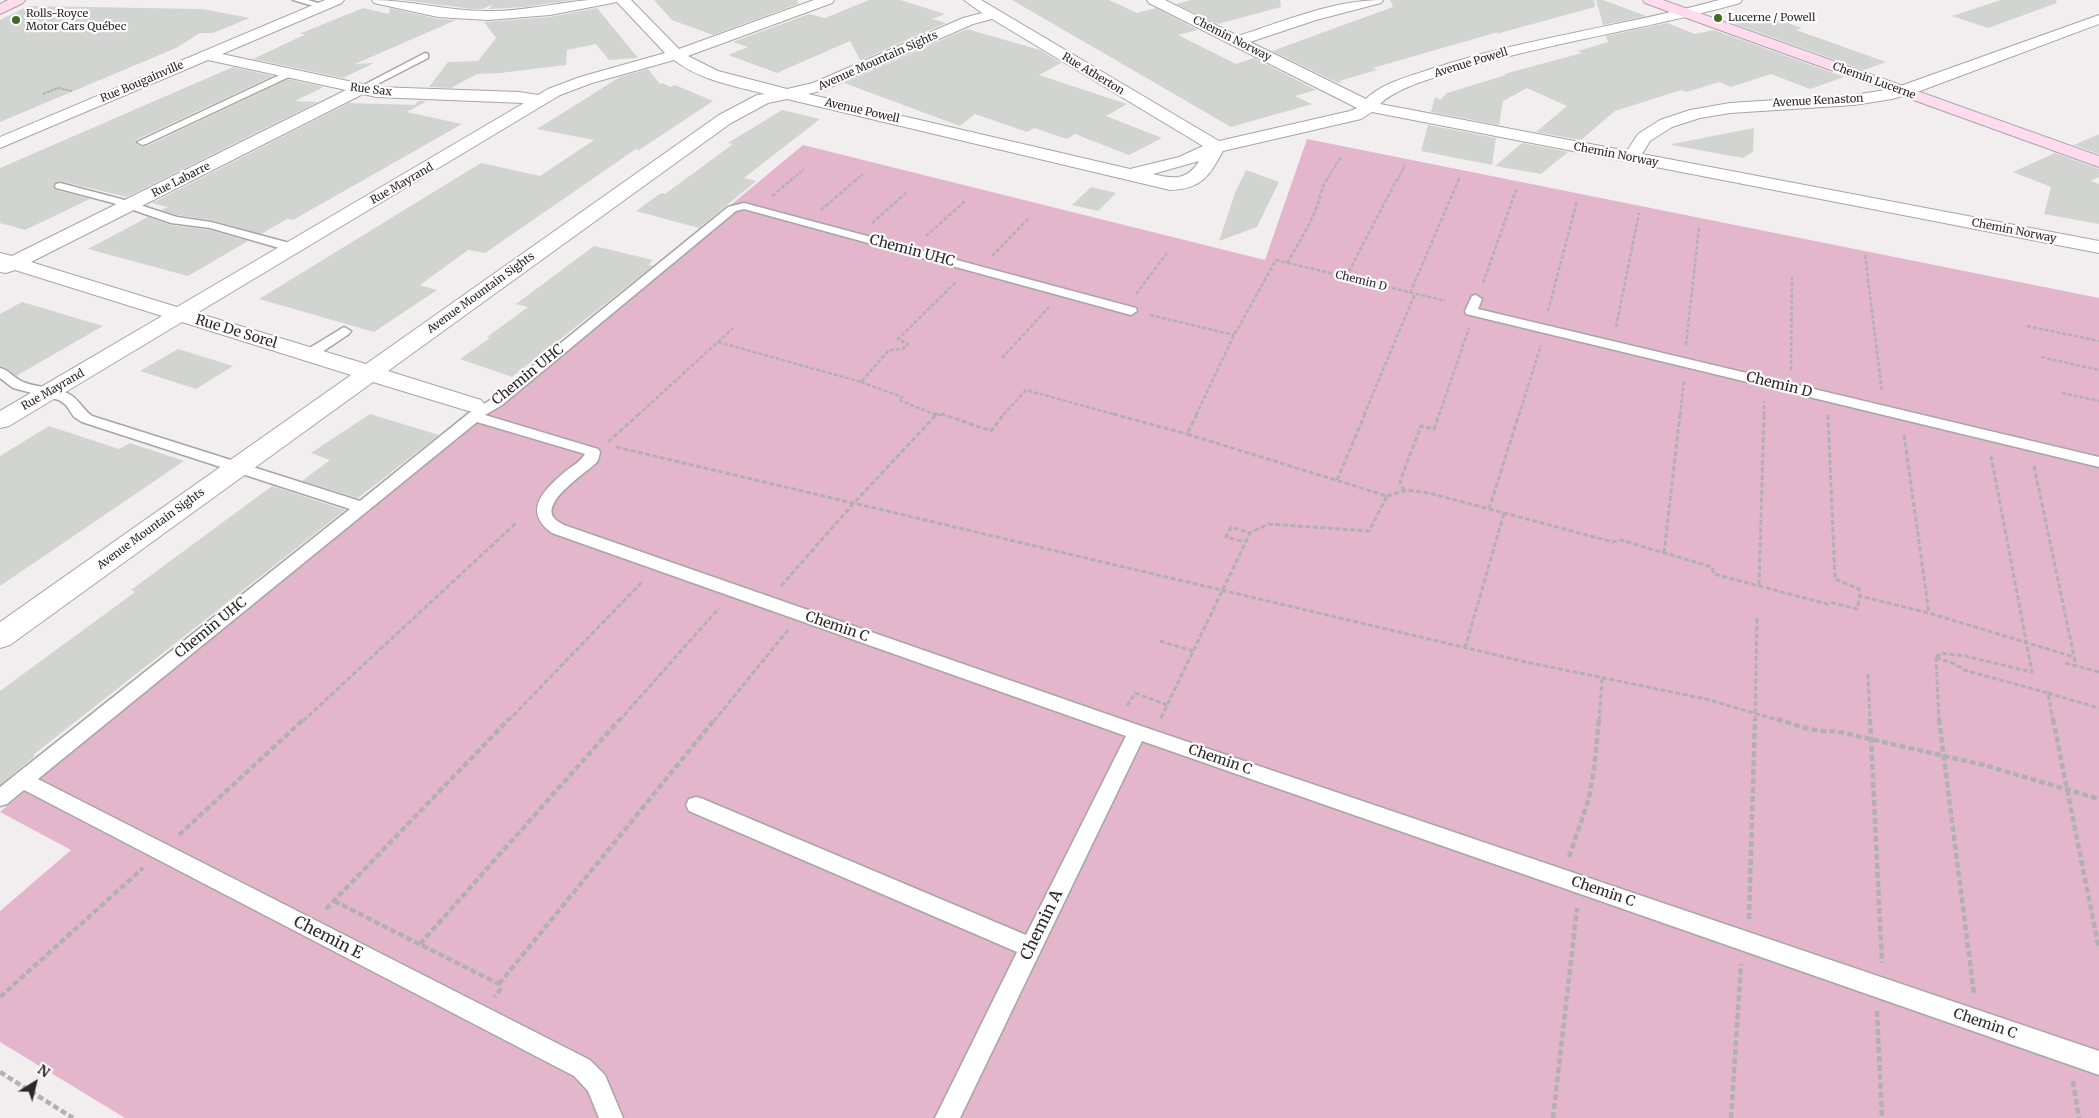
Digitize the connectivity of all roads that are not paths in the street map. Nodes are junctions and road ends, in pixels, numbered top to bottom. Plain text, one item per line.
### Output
1 (18, 0) edge
2 (297, 0) edge
3 (379, 0) edge
4 (611, 0) edge
5 (623, 0) edge
6 (827, 0) edge
7 (971, 0) edge
8 (1154, 0) edge
9 (1376, 0) edge
10 (1650, 0) edge
11 (1735, 0) edge
12 (330, 3) edge
13 (0, 10) edge
14 (994, 14) junction
15 (1688, 14) junction
16 (2099, 19) edge
17 (1236, 42) junction
18 (677, 54) junction
19 (204, 56) junction
20 (425, 56) dead end
21 (288, 74) junction
22 (361, 89) junction
23 (1902, 91) junction
24 (787, 94) junction
25 (542, 100) junction
26 (1370, 107) junction
27 (142, 142) dead end
28 (0, 143) edge
29 (1216, 147) junction
30 (1631, 158) junction
31 (2099, 162) edge
32 (60, 186) dead end
33 (128, 206) junction
34 (2099, 247) edge
35 (293, 248) junction
36 (4, 264) edge
37 (1479, 294) road end
38 (1130, 311) dead end
39 (180, 315) junction
40 (344, 331) dead end
41 (308, 355) junction
42 (0, 372) edge
43 (369, 374) junction
44 (48, 393) junction
45 (477, 410) junction
46 (0, 422) edge
47 (2099, 462) edge
48 (238, 467) junction
49 (362, 507) junction
50 (0, 637) edge
51 (1137, 732) junction
52 (23, 780) junction
53 (0, 798) edge
54 (696, 806) dead end
55 (1031, 948) junction
56 (2099, 1063) edge
57 (611, 1118) edge
58 (947, 1118) edge

1 - 13 main road
2 - 12 lane
3 - 4 street
5 - 18 street, Avenue Powell
6 - 18 street, Rue Mayrand
7 - 14 street, Rue Atherton
8 - 17 street, Chemin Norway
9 - 17 street
10 - 15 main road, Chemin Lucerne
11 - 15 street, Avenue Powell
12 - 19 street, Rue Bougainville
14 - 24 street, Avenue Mountain Sights
14 - 29 street, Rue Atherton
15 - 23 main road, Chemin Lucerne
15 - 26 street, Avenue Powell
16 - 23 street, Avenue Kenaston
17 - 26 street, Chemin Norway
18 - 24 street, Avenue Powell
18 - 25 street, Rue Mayrand
19 - 21 street, Rue Sax
19 - 28 street, Rue Bougainville
20 - 22 lane
21 - 22 street, Rue Sax
21 - 27 lane
22 - 25 street, Rue Sax
22 - 33 street, Rue Labarre
23 - 30 street, Avenue Kenaston
23 - 31 main road, Chemin Lucerne
24 - 29 street, Avenue Powell
24 - 43 street, Avenue Mountain Sights
25 - 35 street, Rue Mayrand
26 - 29 street, Avenue Powell
26 - 30 street, Chemin Norway
30 - 34 street, Chemin Norway
32 - 33 lane
33 - 35 lane
33 - 36 street, Rue Labarre
35 - 39 street, Rue Mayrand
36 - 39 street, Rue De Sorel
37 - 47 lane, Chemin D
38 - 45 lane, Chemin UHC
39 - 41 street, Rue De Sorel
39 - 44 street, Rue Mayrand
40 - 41 lane
41 - 43 street, Rue De Sorel
42 - 44 lane
43 - 45 street, Rue De Sorel
43 - 48 street, Avenue Mountain Sights
44 - 46 street, Rue Mayrand
44 - 48 lane
45 - 49 lane, Chemin UHC
45 - 51 lane, Chemin C
48 - 49 lane
48 - 50 street, Avenue Mountain Sights
49 - 52 lane, Chemin UHC
51 - 55 lane, Chemin A
51 - 56 lane, Chemin C
52 - 53 lane, Chemin UHC
52 - 57 lane, Chemin E
54 - 55 lane
55 - 58 lane, Chemin A

